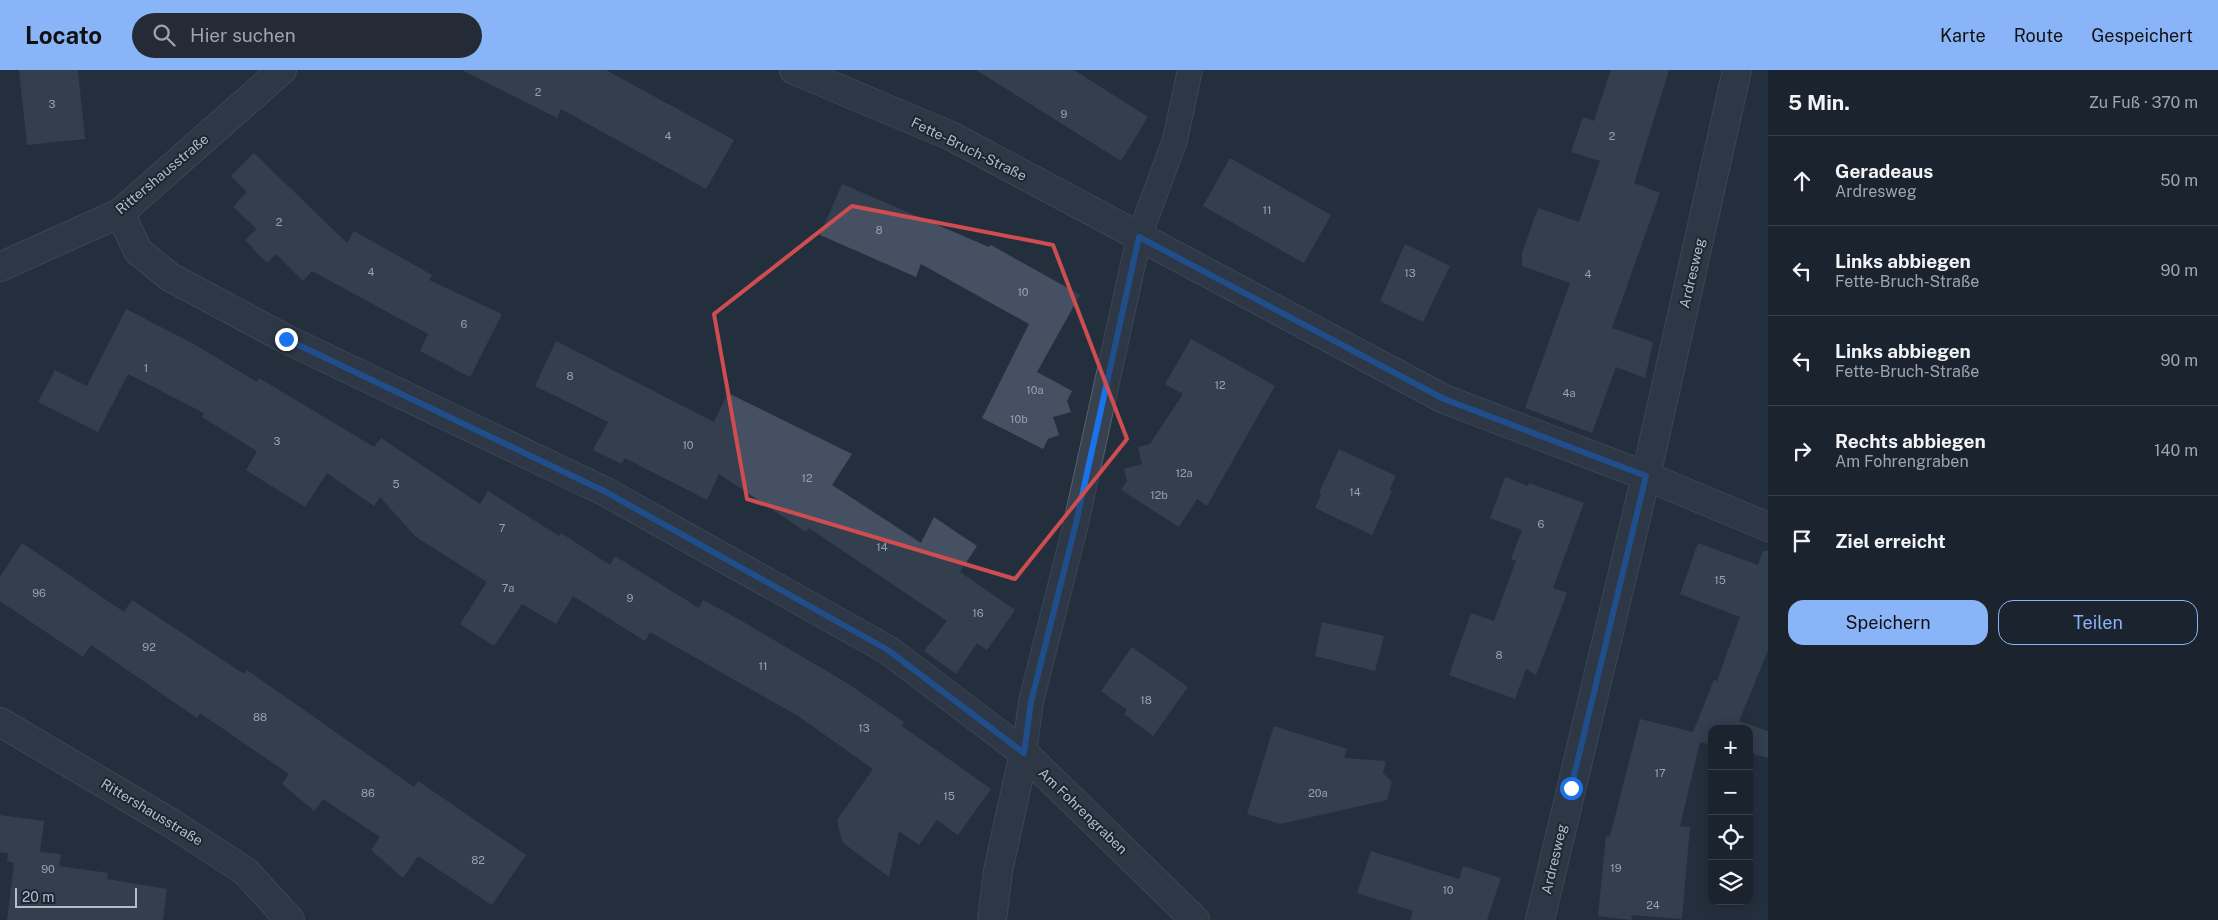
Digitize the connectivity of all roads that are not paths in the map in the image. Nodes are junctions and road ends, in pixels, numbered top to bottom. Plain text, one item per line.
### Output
1 (282, 70) edge
2 (794, 70) edge
3 (1190, 70) edge
4 (1737, 70) edge
5 (120, 213) junction
6 (1139, 237) junction
7 (0, 267) edge
8 (1646, 476) junction
9 (1768, 527) edge
10 (0, 722) edge
11 (1024, 753) junction
12 (290, 920) edge
13 (992, 920) edge
14 (1194, 920) edge
15 (1540, 920) edge

1 - 5 street, Rittershausstraße
2 - 6 street, Fette-Bruch-Straße
3 - 6 lane
4 - 8 street, Ardresweg
5 - 7 street, Rittershausstraße
5 - 11 street, Am Fohrengraben
6 - 8 street, Fette-Bruch-Straße
6 - 11 lane
8 - 9 street
8 - 15 street, Ardresweg
10 - 12 street, Rittershausstraße
11 - 13 street
11 - 14 street, Am Fohrengraben

